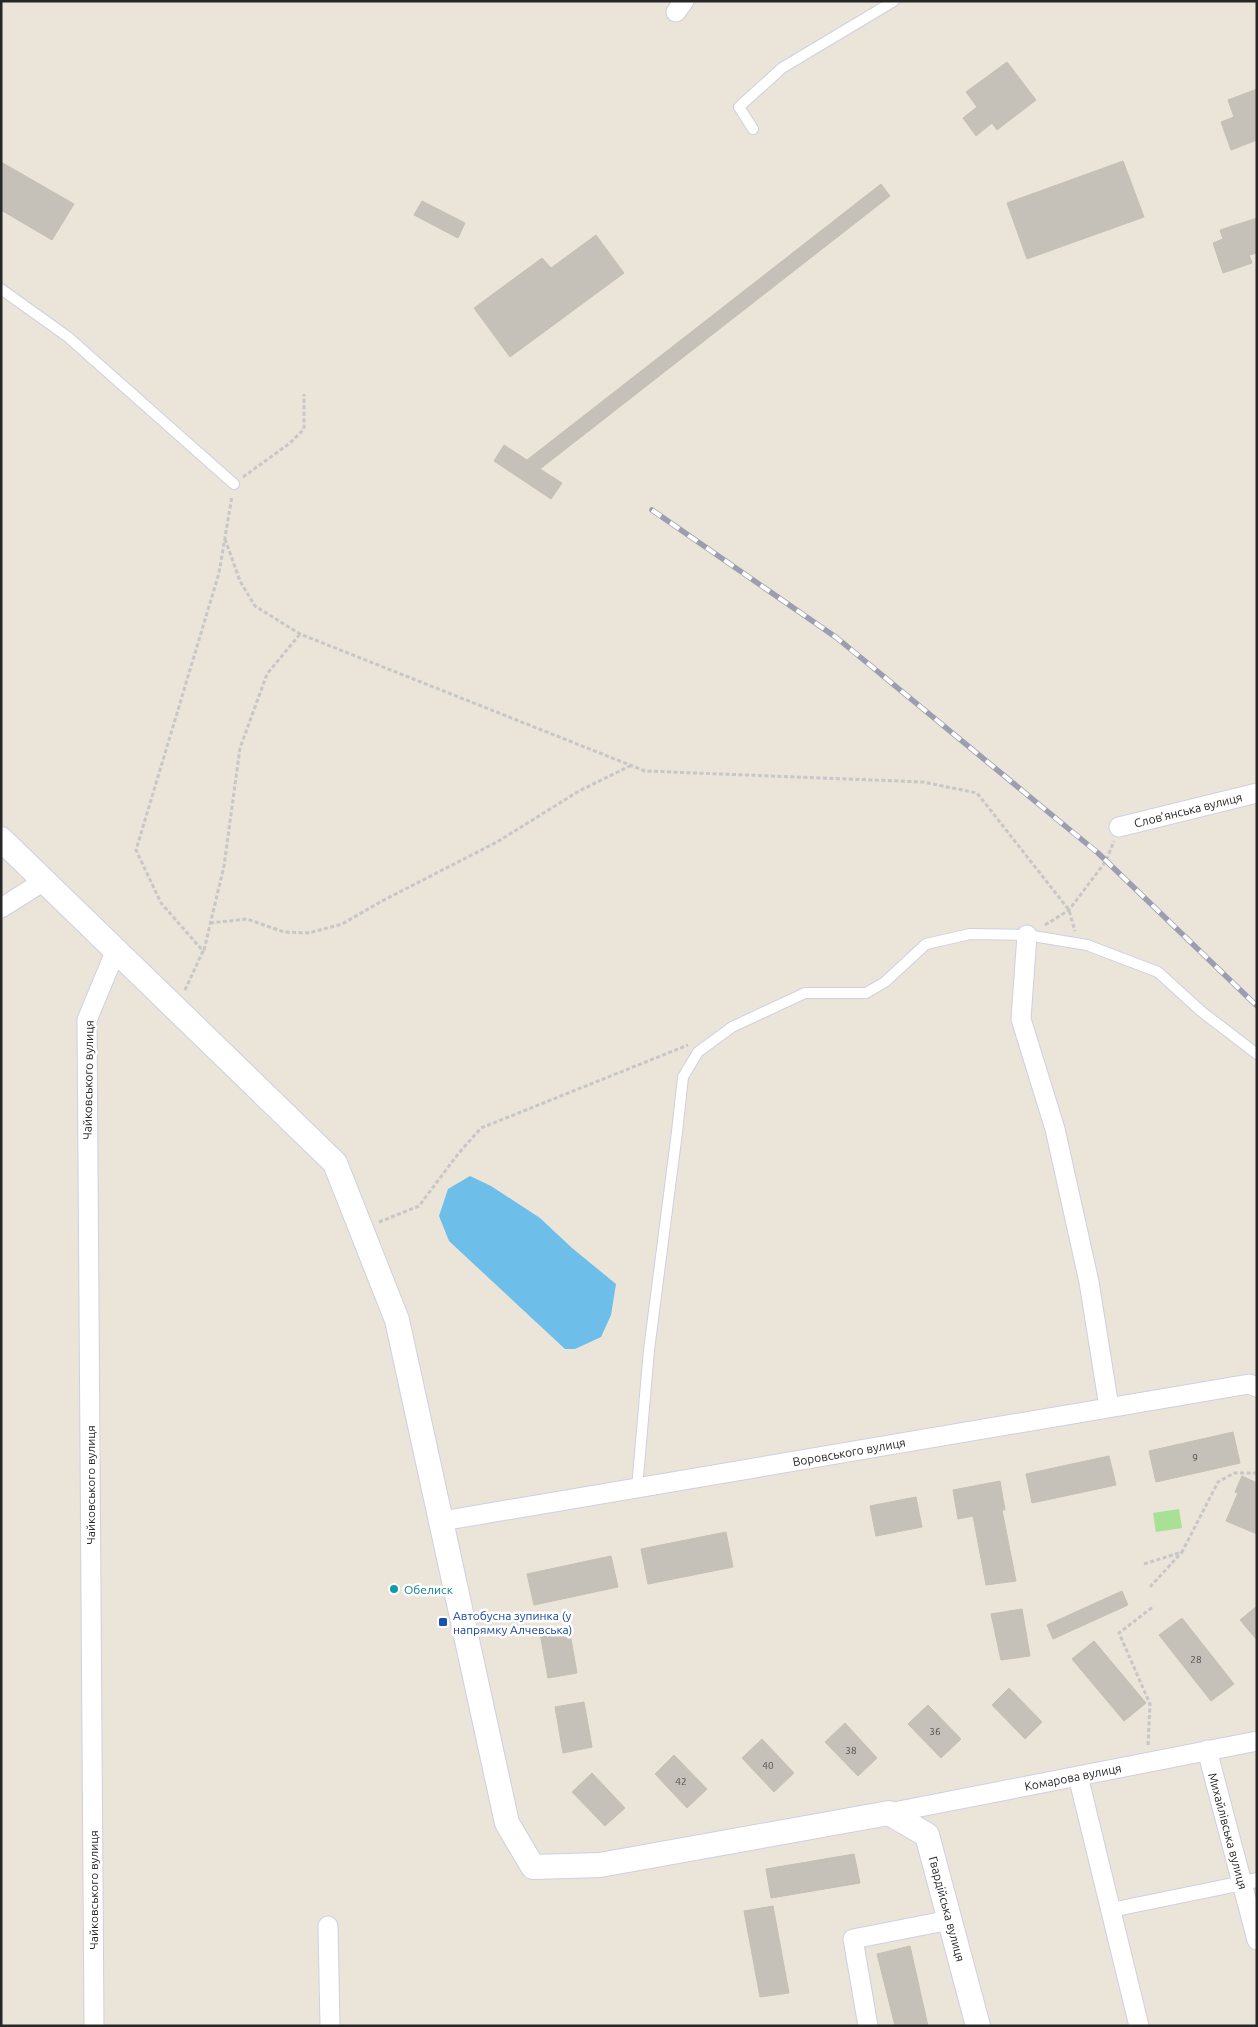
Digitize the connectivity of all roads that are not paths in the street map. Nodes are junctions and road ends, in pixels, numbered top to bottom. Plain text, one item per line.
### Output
1 (894, 1) edge
2 (753, 129) dead end
3 (1, 289) edge
4 (234, 484) road end
5 (1257, 793) edge
6 (1119, 826) dead end
7 (1, 838) edge
8 (44, 881) junction
9 (1, 908) edge
10 (1027, 935) junction
11 (116, 950) junction
12 (1257, 1054) edge
13 (1257, 1387) edge
14 (1109, 1408) junction
15 (637, 1488) junction
16 (442, 1521) junction
17 (1257, 1741) edge
18 (1207, 1750) junction
19 (1078, 1776) junction
20 (888, 1813) junction
21 (1249, 1882) edge
22 (1111, 1910) junction
23 (950, 1920) junction
24 (328, 1926) dead end
25 (1257, 1940) edge
26 (94, 2026) edge
27 (330, 2026) edge
28 (868, 2026) edge
29 (978, 2026) edge
30 (1139, 2026) edge

1 - 2 lane
3 - 4 lane
5 - 6 street, Слов’янська вулиця
7 - 8 street
8 - 9 street
8 - 11 street
10 - 12 lane
10 - 14 street
10 - 15 lane
11 - 16 street
11 - 26 street, Чайковського вулиця
13 - 14 street, Воровського вулиця
14 - 15 street, Воровського вулиця
15 - 16 street, Воровського вулиця
16 - 20 street
17 - 18 street, Комарова вулиця
18 - 19 street, Комарова вулиця
18 - 21 street, Михайлівська вулиця
19 - 20 street, Комарова вулиця
19 - 22 street
20 - 23 street, Гвардійська вулиця
21 - 22 street
21 - 25 street, Михайлівська вулиця
22 - 30 street
23 - 28 street
23 - 29 street, Гвардійська вулиця
24 - 27 street

